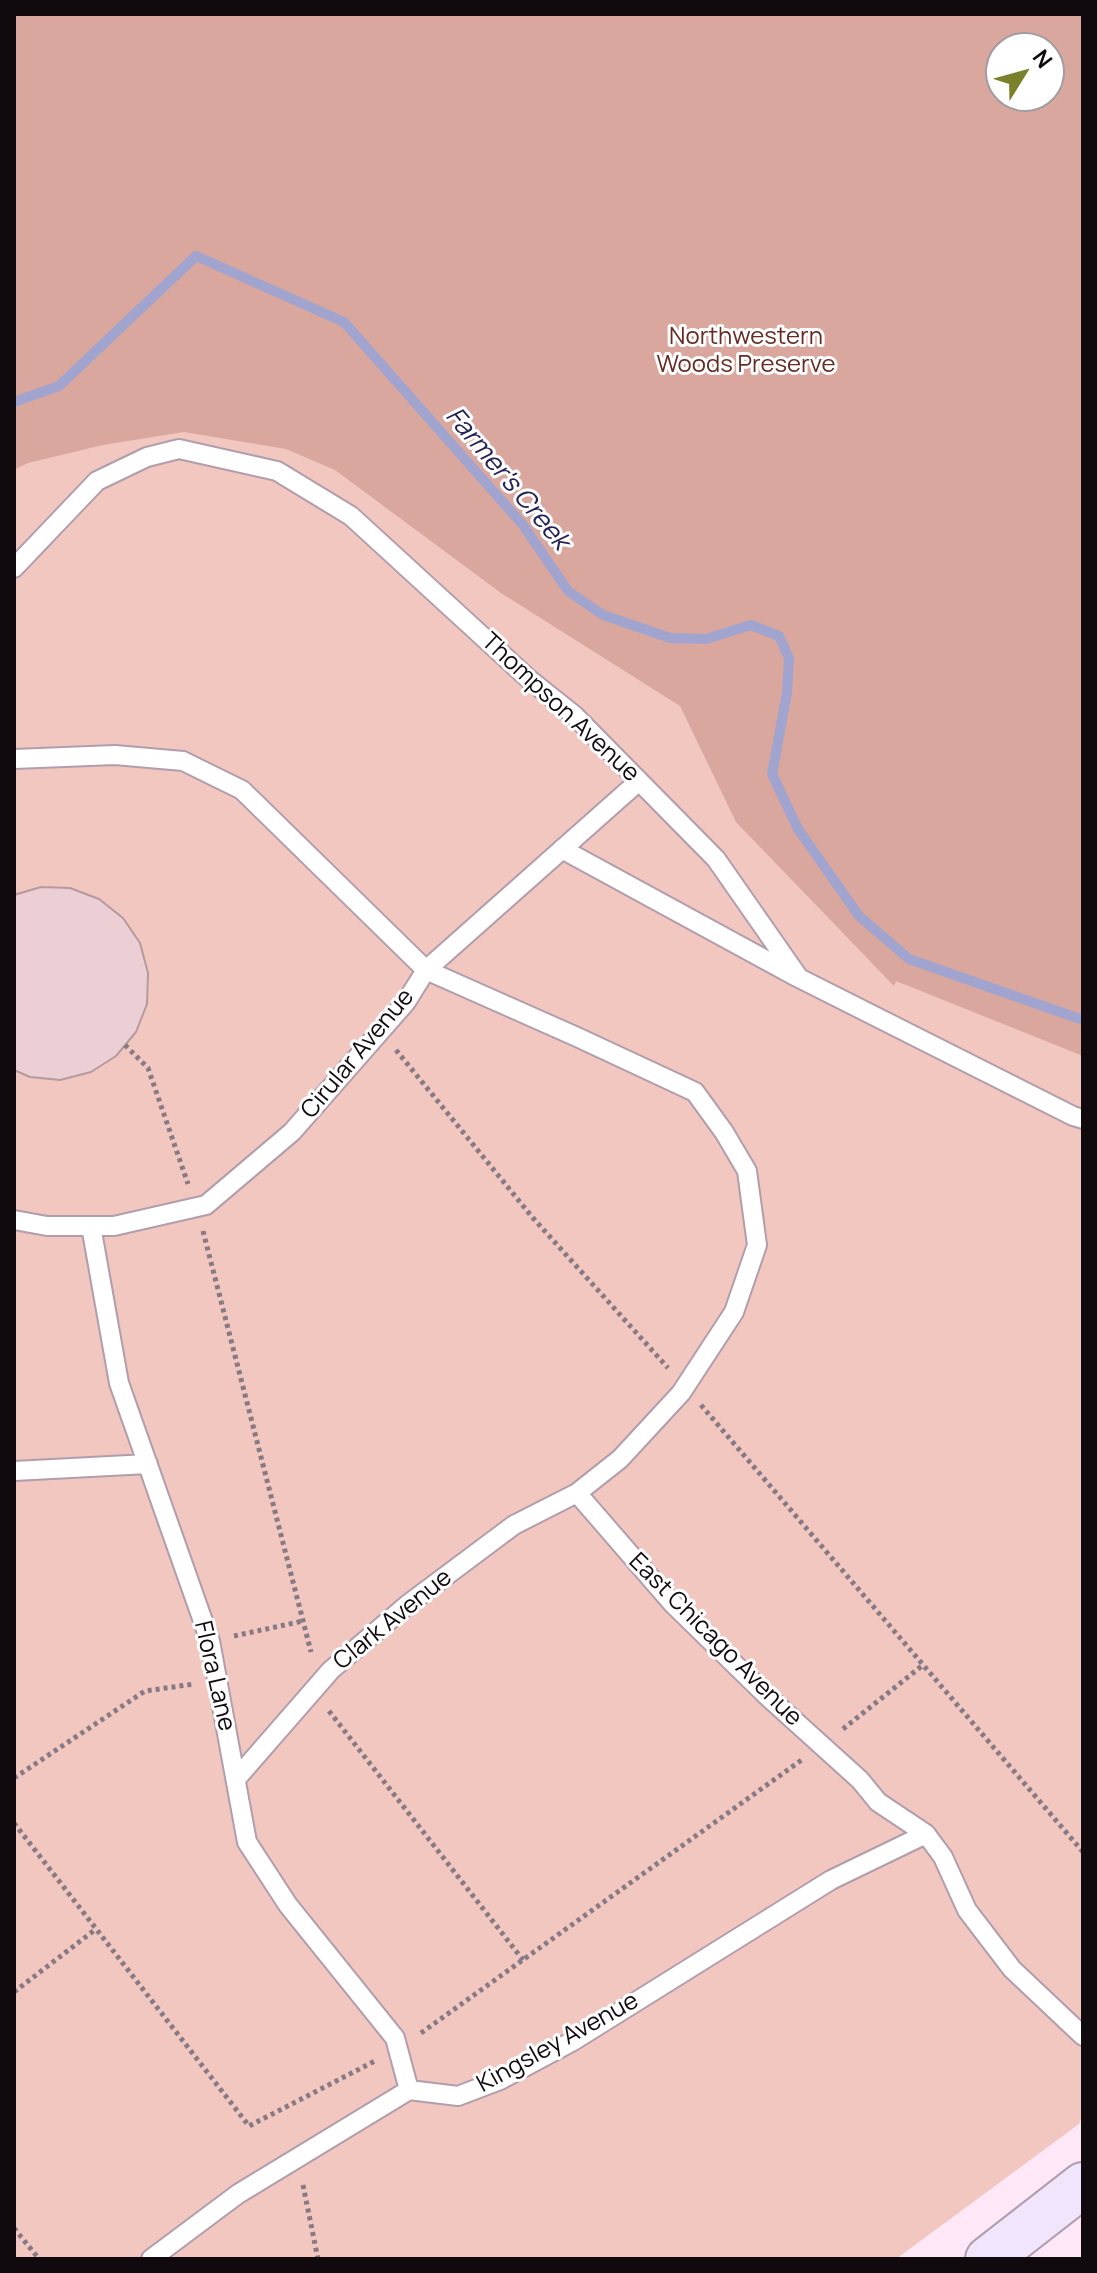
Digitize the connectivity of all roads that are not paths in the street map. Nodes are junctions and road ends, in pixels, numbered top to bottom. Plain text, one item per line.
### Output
1 (14, 568) edge
2 (14, 759) edge
3 (639, 781) junction
4 (562, 849) junction
5 (426, 970) junction
6 (799, 978) junction
7 (1083, 1119) edge
8 (14, 1220) edge
9 (91, 1226) junction
10 (148, 1464) junction
11 (14, 1471) edge
12 (577, 1493) junction
13 (236, 1779) junction
14 (926, 1834) junction
15 (1083, 2036) edge
16 (409, 2090) junction
17 (1083, 2185) edge
18 (151, 2259) edge
19 (988, 2259) edge

1 - 3 lane, Thompson Avenue
2 - 5 lane, Cirular Avenue
3 - 4 lane
3 - 6 lane, Thompson Avenue
4 - 5 lane
4 - 6 lane
5 - 9 lane, Cirular Avenue
5 - 12 lane
6 - 7 lane, Thompson Avenue
8 - 9 lane, Cirular Avenue
9 - 10 lane, Flora Lane
10 - 11 lane
10 - 13 lane, Flora Lane
12 - 13 lane, Clark Avenue
12 - 14 lane, East Chicago Avenue
13 - 16 lane, Flora Lane
14 - 15 lane, East Chicago Avenue
14 - 16 lane, Kingsley Avenue
16 - 18 lane
17 - 19 street

